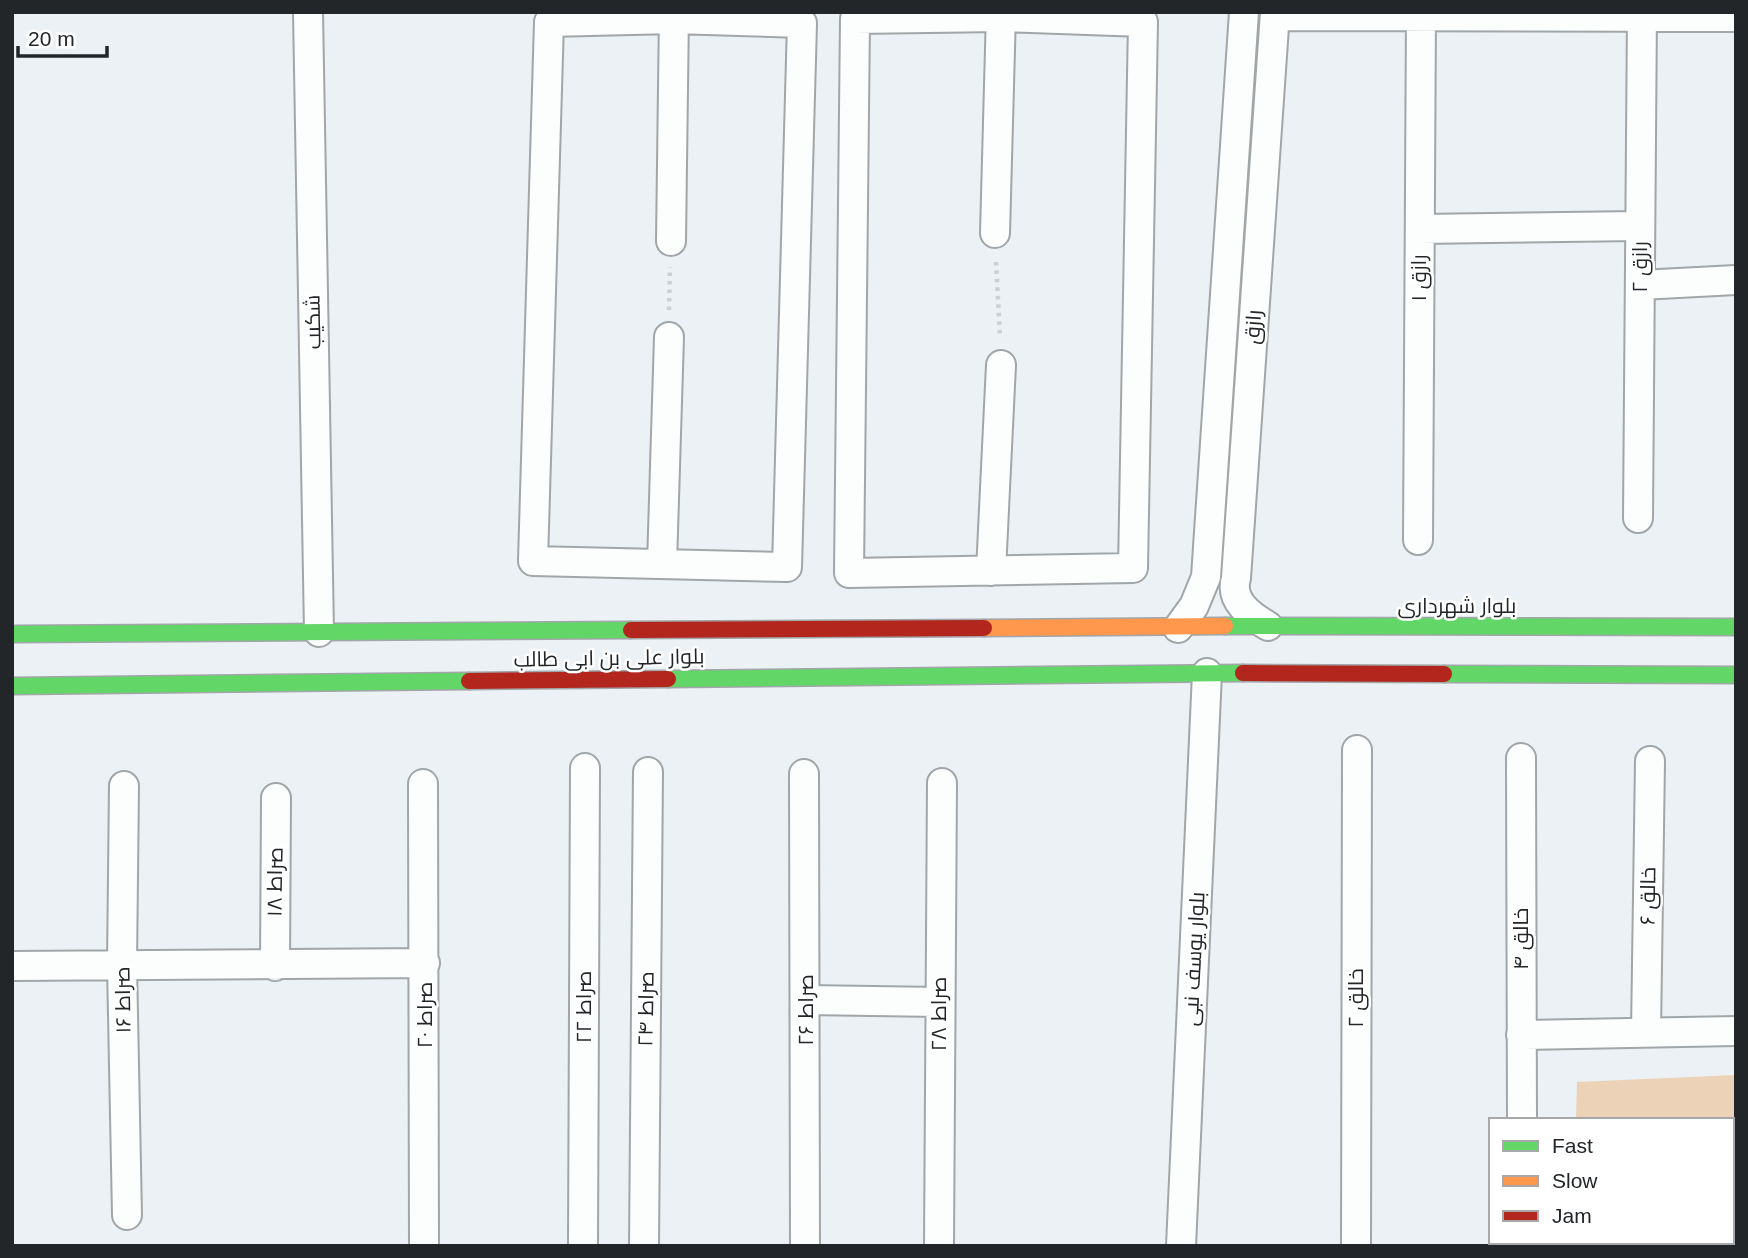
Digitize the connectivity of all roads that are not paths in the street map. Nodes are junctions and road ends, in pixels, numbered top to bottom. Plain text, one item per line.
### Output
1 (308, 12) edge
2 (1244, 12) edge
3 (1275, 14) edge
4 (1421, 14) edge
5 (1642, 14) edge
6 (1001, 15) edge
7 (673, 16) edge
8 (1736, 16) edge
9 (1640, 226) junction
10 (1420, 229) junction
11 (995, 233) road end
12 (671, 241) road end
13 (1736, 280) edge
14 (1640, 285) junction
15 (669, 337) road end
16 (1001, 365) road end
17 (1638, 518) dead end
18 (1418, 540) dead end
19 (662, 564) junction
20 (991, 570) junction
21 (1206, 577) junction
22 (1235, 582) junction
23 (1268, 626) junction
24 (1736, 627) edge
25 (1178, 628) junction
26 (318, 632) junction
27 (12, 634) edge
28 (1206, 673) junction
29 (1736, 675) edge
30 (12, 685) edge
31 (1356, 750) dead end
32 (1521, 758) dead end
33 (1650, 761) dead end
34 (585, 768) dead end
35 (648, 772) dead end
36 (804, 774) dead end
37 (942, 783) dead end
38 (423, 784) dead end
39 (124, 786) dead end
40 (276, 798) dead end
41 (425, 963) junction
42 (122, 965) junction
43 (12, 966) edge
44 (275, 966) junction
45 (806, 1000) junction
46 (939, 1002) junction
47 (1736, 1031) edge
48 (1646, 1032) junction
49 (1521, 1035) junction
50 (1522, 1118) edge
51 (127, 1215) dead end
52 (424, 1246) edge
53 (583, 1246) edge
54 (644, 1246) edge
55 (805, 1246) edge
56 (939, 1246) edge
57 (1181, 1246) edge
58 (1356, 1246) edge

1 - 26 street, شکیب
2 - 21 street, رازق
3 - 4 street
3 - 22 street, رازق
4 - 5 street
4 - 10 street, رازق ۱
5 - 8 street
5 - 9 street, رازق ۲
6 - 11 street
6 - 20 street
6 - 20 street
7 - 12 street
7 - 19 street
7 - 19 street
9 - 10 street
9 - 14 street, رازق ۲
10 - 18 street, رازق ۱
13 - 14 street
14 - 17 street, رازق ۲
15 - 19 street
16 - 20 street
21 - 22 street
21 - 25 street, رازق
22 - 23 street
23 - 24 main road, بلوار شهرداری
23 - 25 main road, بلوار شهرداری
25 - 26 main road, بلوار علی بن ابی طالب
26 - 27 main road, بلوار علی بن ابی طالب
28 - 29 main road
28 - 30 main road, بلوار علی بن ابی طالب
28 - 57 street, بلوار یوسف نبی
31 - 58 street, خالق ۲
32 - 49 street, خالق ۴
33 - 48 street, خالق ۶
34 - 53 street, صراط ۲۲
35 - 54 street, صراط ۲۴
36 - 45 street, صراط ۲۶
37 - 46 street, صراط ۲۸
38 - 41 street, صراط ۲۰
39 - 42 street, صراط ۱۶
40 - 44 street, صراط ۱۸
41 - 44 street
41 - 52 street, صراط ۲۰
42 - 43 street
42 - 44 street
42 - 51 street, صراط ۱۶
45 - 46 street
45 - 55 street, صراط ۲۶
46 - 56 street, صراط ۲۸
47 - 48 street
48 - 49 street
49 - 50 street, خالق ۴

